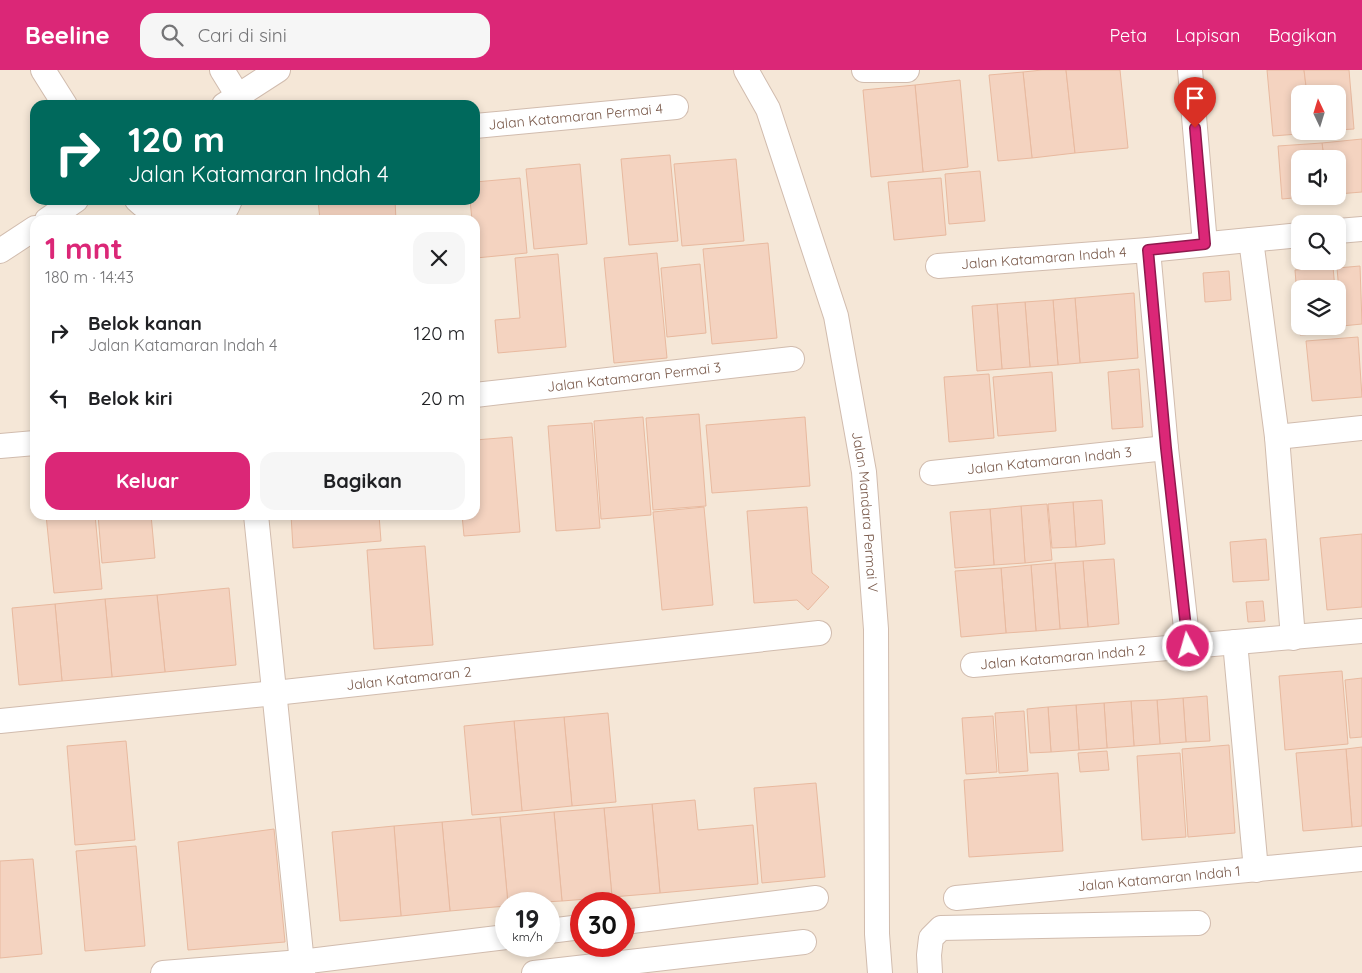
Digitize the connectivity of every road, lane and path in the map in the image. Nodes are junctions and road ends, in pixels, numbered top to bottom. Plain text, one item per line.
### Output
1 (42, 70) edge
2 (222, 70) edge
3 (278, 70) edge
4 (746, 70) edge
5 (864, 70) edge
6 (907, 70) edge
7 (1190, 70) edge
8 (62, 100) edge
9 (233, 100) edge
10 (237, 100) edge
11 (676, 107) dead end
12 (480, 126) edge
13 (68, 205) edge
14 (142, 205) edge
15 (228, 209) edge
16 (54, 215) edge
17 (1362, 229) edge
18 (1346, 230) edge
19 (30, 231) edge
20 (1291, 236) edge
21 (1251, 240) junction
22 (1205, 244) junction
23 (1148, 250) junction
24 (0, 251) edge
25 (938, 266) dead end
26 (792, 359) dead end
27 (480, 394) edge
28 (1362, 428) edge
29 (1277, 437) junction
30 (30, 443) edge
31 (0, 446) edge
32 (1166, 448) junction
33 (932, 473) dead end
34 (257, 520) edge
35 (1362, 631) edge
36 (819, 633) dead end
37 (1293, 638) junction
38 (1235, 642) junction
39 (1188, 646) junction
40 (973, 665) dead end
41 (275, 693) junction
42 (0, 720) edge
43 (1362, 859) edge
44 (1256, 870) junction
45 (816, 898) dead end
46 (956, 898) dead end
47 (635, 921) edge
48 (1198, 923) dead end
49 (495, 938) edge
50 (804, 942) dead end
51 (302, 968) edge
52 (163, 973) edge
53 (534, 973) edge
54 (880, 973) edge
55 (930, 973) edge

1 - 8 street
2 - 9 street
3 - 10 street
4 - 54 street, Jalan Mandara Permai V
5 - 6 street
7 - 22 street
11 - 12 street, Jalan Katamaran Permai 4
13 - 16 street
14 - 15 street
17 - 18 street
19 - 24 street
20 - 21 street, Jalan Katamaran Indah 4
21 - 22 street, Jalan Katamaran Indah 4
21 - 29 street
22 - 23 street, Jalan Katamaran Indah 4
23 - 25 street, Jalan Katamaran Indah 4
23 - 32 street
26 - 27 street, Jalan Katamaran Permai 3
28 - 29 street
29 - 37 street
30 - 31 street
32 - 33 street, Jalan Katamaran Indah 3
32 - 39 street
34 - 41 street
35 - 37 street, Jalan Katamaran Indah 2
36 - 41 street, Jalan Katamaran 2
37 - 38 street, Jalan Katamaran Indah 2
38 - 39 street, Jalan Katamaran Indah 2
38 - 44 street
39 - 40 street, Jalan Katamaran Indah 2
41 - 42 street, Jalan Katamaran 2
41 - 51 street
43 - 44 street, Jalan Katamaran Indah 1
44 - 46 street, Jalan Katamaran Indah 1
45 - 47 street
48 - 55 street
49 - 51 street
50 - 53 street
51 - 52 street

